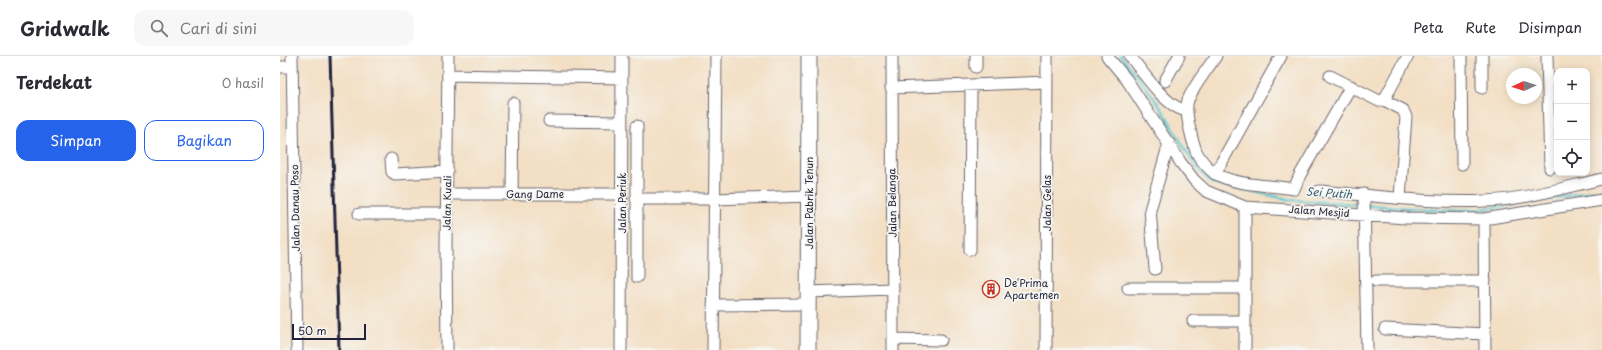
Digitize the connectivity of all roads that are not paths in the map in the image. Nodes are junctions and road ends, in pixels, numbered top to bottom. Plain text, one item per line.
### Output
1 (448, 56) edge
2 (622, 56) edge
3 (716, 56) edge
4 (809, 56) edge
5 (892, 56) edge
6 (1047, 56) edge
7 (1107, 56) edge
8 (1130, 56) edge
9 (1179, 56) edge
10 (1216, 56) edge
11 (1281, 56) edge
12 (1408, 56) edge
13 (1461, 56) edge
14 (1482, 56) edge
15 (1547, 56) edge
16 (292, 61) edge
17 (280, 67) edge
18 (449, 75) junction
19 (1330, 76) dead end
20 (622, 78) junction
21 (1165, 81) dead end
22 (1047, 82) junction
23 (971, 86) junction
24 (1351, 86) junction
25 (891, 88) junction
26 (1482, 88) dead end
27 (1384, 100) junction
28 (513, 103) dead end
29 (1186, 110) junction
30 (549, 120) dead end
31 (621, 122) junction
32 (637, 126) dead end
33 (1169, 143) junction
34 (391, 159) dead end
35 (1462, 164) dead end
36 (1550, 168) dead end
37 (448, 171) junction
38 (1216, 174) junction
39 (1602, 179) edge
40 (1319, 191) dead end
41 (448, 194) junction
42 (512, 194) junction
43 (622, 194) junction
44 (1364, 195) junction
45 (809, 196) junction
46 (1400, 198) junction
47 (636, 199) junction
48 (714, 199) junction
49 (1602, 200) edge
50 (1245, 208) junction
51 (1364, 213) junction
52 (358, 214) dead end
53 (447, 214) junction
54 (1484, 219) junction
55 (970, 250) dead end
56 (1155, 269) dead end
57 (637, 277) dead end
58 (1376, 281) dead end
59 (1485, 281) junction
60 (1128, 288) dead end
61 (1245, 288) junction
62 (893, 289) junction
63 (808, 298) junction
64 (713, 305) junction
65 (1193, 320) dead end
66 (1245, 321) junction
67 (1385, 330) dead end
68 (1485, 334) junction
69 (941, 340) dead end
70 (893, 344) edge
71 (297, 350) edge
72 (447, 350) edge
73 (621, 350) edge
74 (713, 350) edge
75 (808, 350) edge
76 (1046, 350) edge
77 (1245, 350) edge
78 (1367, 350) edge
79 (1485, 350) edge

1 - 18 street, Jalan Kuali
2 - 20 street, Jalan Periuk
3 - 48 street
4 - 45 street, Jalan Pabrik Tenun
5 - 25 street, Jalan Belanga
6 - 22 street, Jalan Gelas
7 - 33 street, Jalan Mesjid
8 - 29 street
9 - 21 street
10 - 29 street
11 - 38 street
12 - 27 street
13 - 35 street
14 - 26 street
15 - 36 street
16 - 17 street, Jalan Danau Poso
16 - 71 street, Jalan Danau Poso
18 - 20 street
18 - 37 street, Jalan Kuali
19 - 24 street
20 - 31 street, Jalan Periuk
22 - 23 street
22 - 76 street, Jalan Gelas
23 - 25 street
23 - 55 street
24 - 27 street
24 - 38 street
25 - 62 street, Jalan Belanga
27 - 46 street
28 - 42 street
29 - 38 street
30 - 31 street
31 - 43 street, Jalan Periuk
32 - 47 street
33 - 50 street, Jalan Mesjid
33 - 56 street
34 - 37 street
37 - 41 street, Jalan Kuali
39 - 46 street
40 - 44 street
41 - 42 street, Gang Dame
41 - 53 street, Jalan Kuali
42 - 43 street, Gang Dame
43 - 73 street, Jalan Periuk
44 - 46 street
44 - 51 street
45 - 48 street
45 - 63 street, Jalan Pabrik Tenun
47 - 48 street
47 - 57 street
48 - 64 street
49 - 54 street, Jalan Mesjid
50 - 51 street, Jalan Mesjid
50 - 61 street
51 - 54 street, Jalan Mesjid
51 - 78 street
52 - 53 street
53 - 72 street, Jalan Kuali
54 - 59 street
58 - 59 street
59 - 68 street
60 - 61 street
61 - 66 street
62 - 63 street
62 - 70 street, Jalan Belanga
63 - 64 street
63 - 75 street, Jalan Pabrik Tenun
64 - 74 street
65 - 66 street
66 - 77 street
67 - 68 street
68 - 79 street
69 - 70 street

